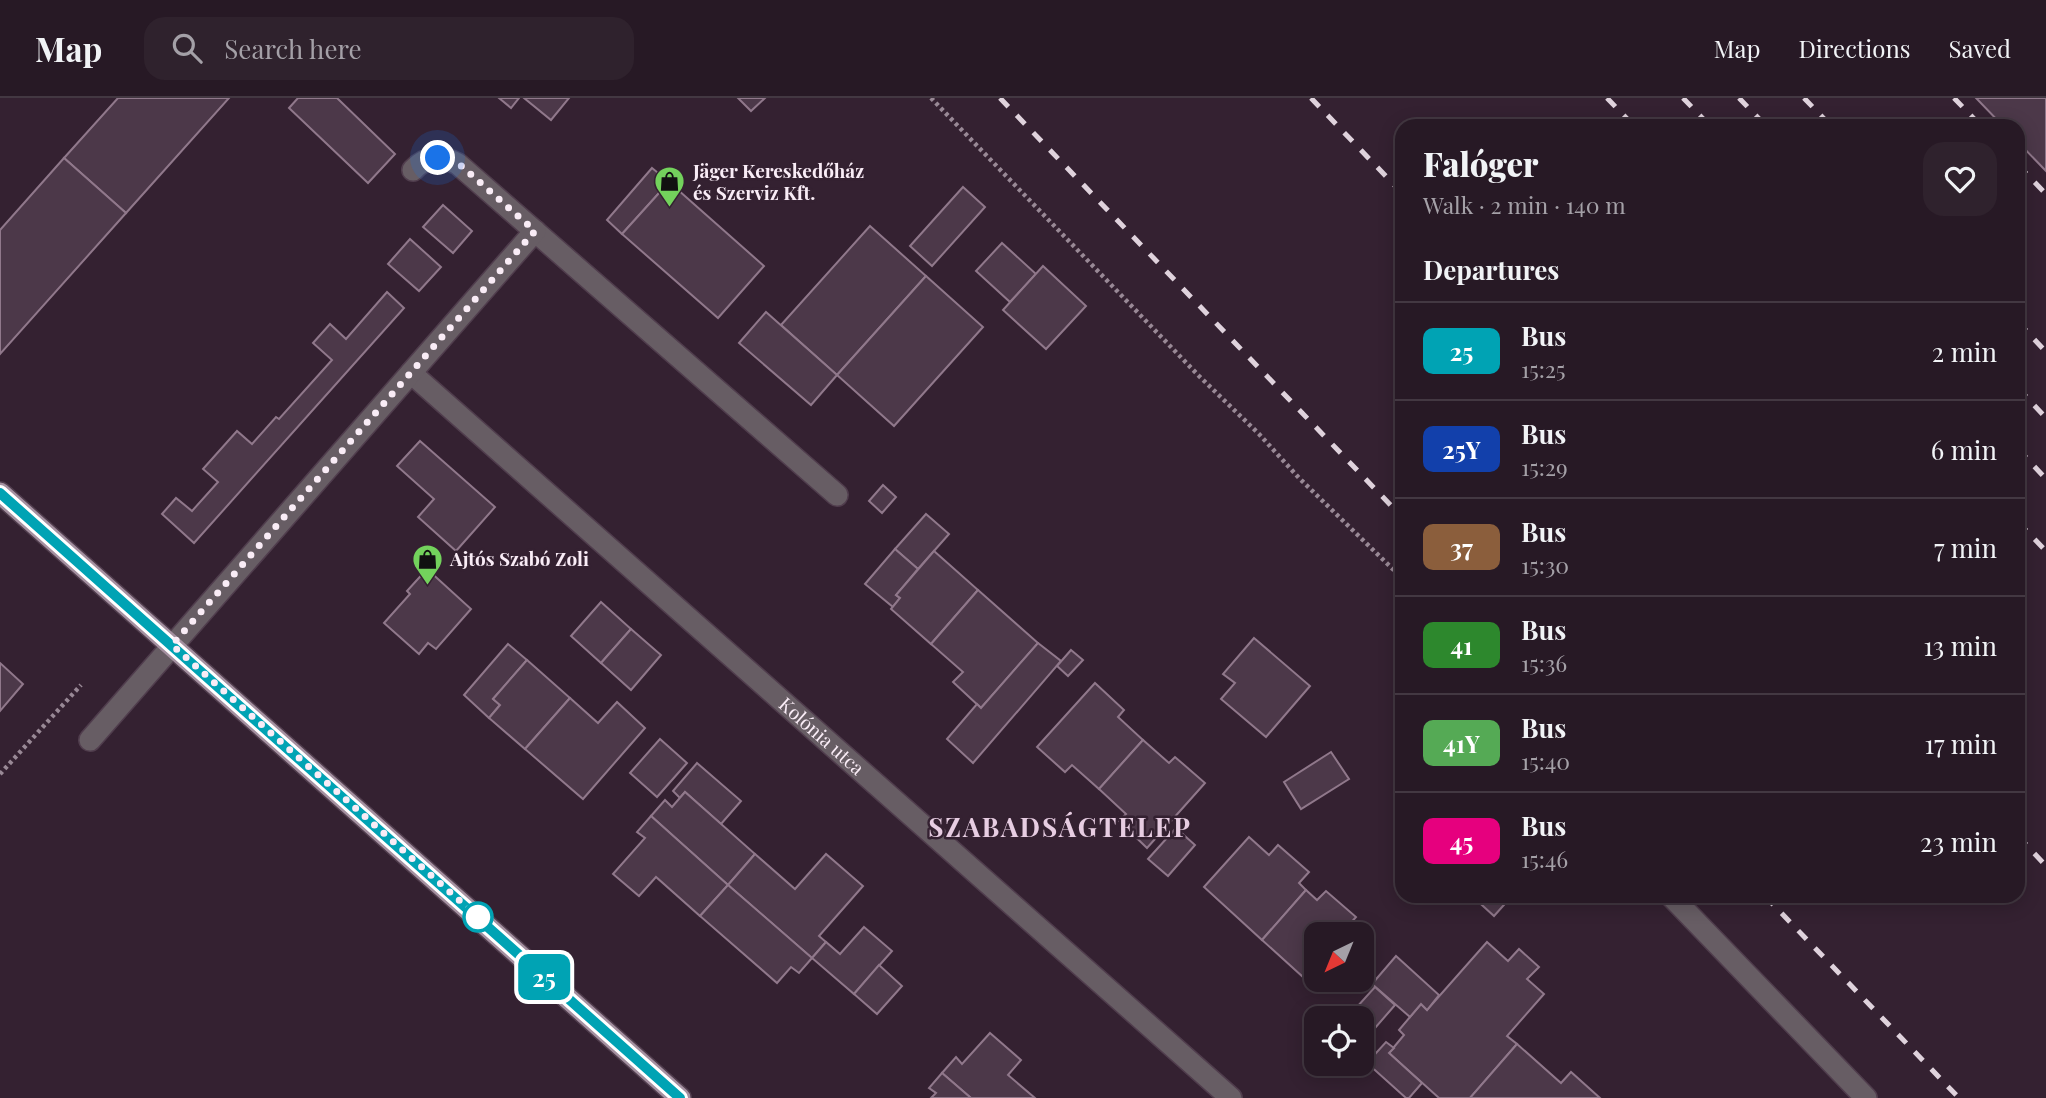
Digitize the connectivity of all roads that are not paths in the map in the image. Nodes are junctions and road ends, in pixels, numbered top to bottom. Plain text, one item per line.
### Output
1 (413, 170) dead end
2 (535, 231) junction
3 (411, 373) junction
4 (0, 493) edge
5 (837, 495) dead end
6 (172, 645) junction
7 (90, 740) dead end
8 (1678, 903) edge
9 (680, 1098) edge
10 (1231, 1098) edge
11 (1866, 1098) edge

1 - 2 street
2 - 3 street
2 - 5 street
3 - 6 street
3 - 10 street, Kolónia utca
4 - 6 main road
6 - 7 street
6 - 9 main road
8 - 11 street

